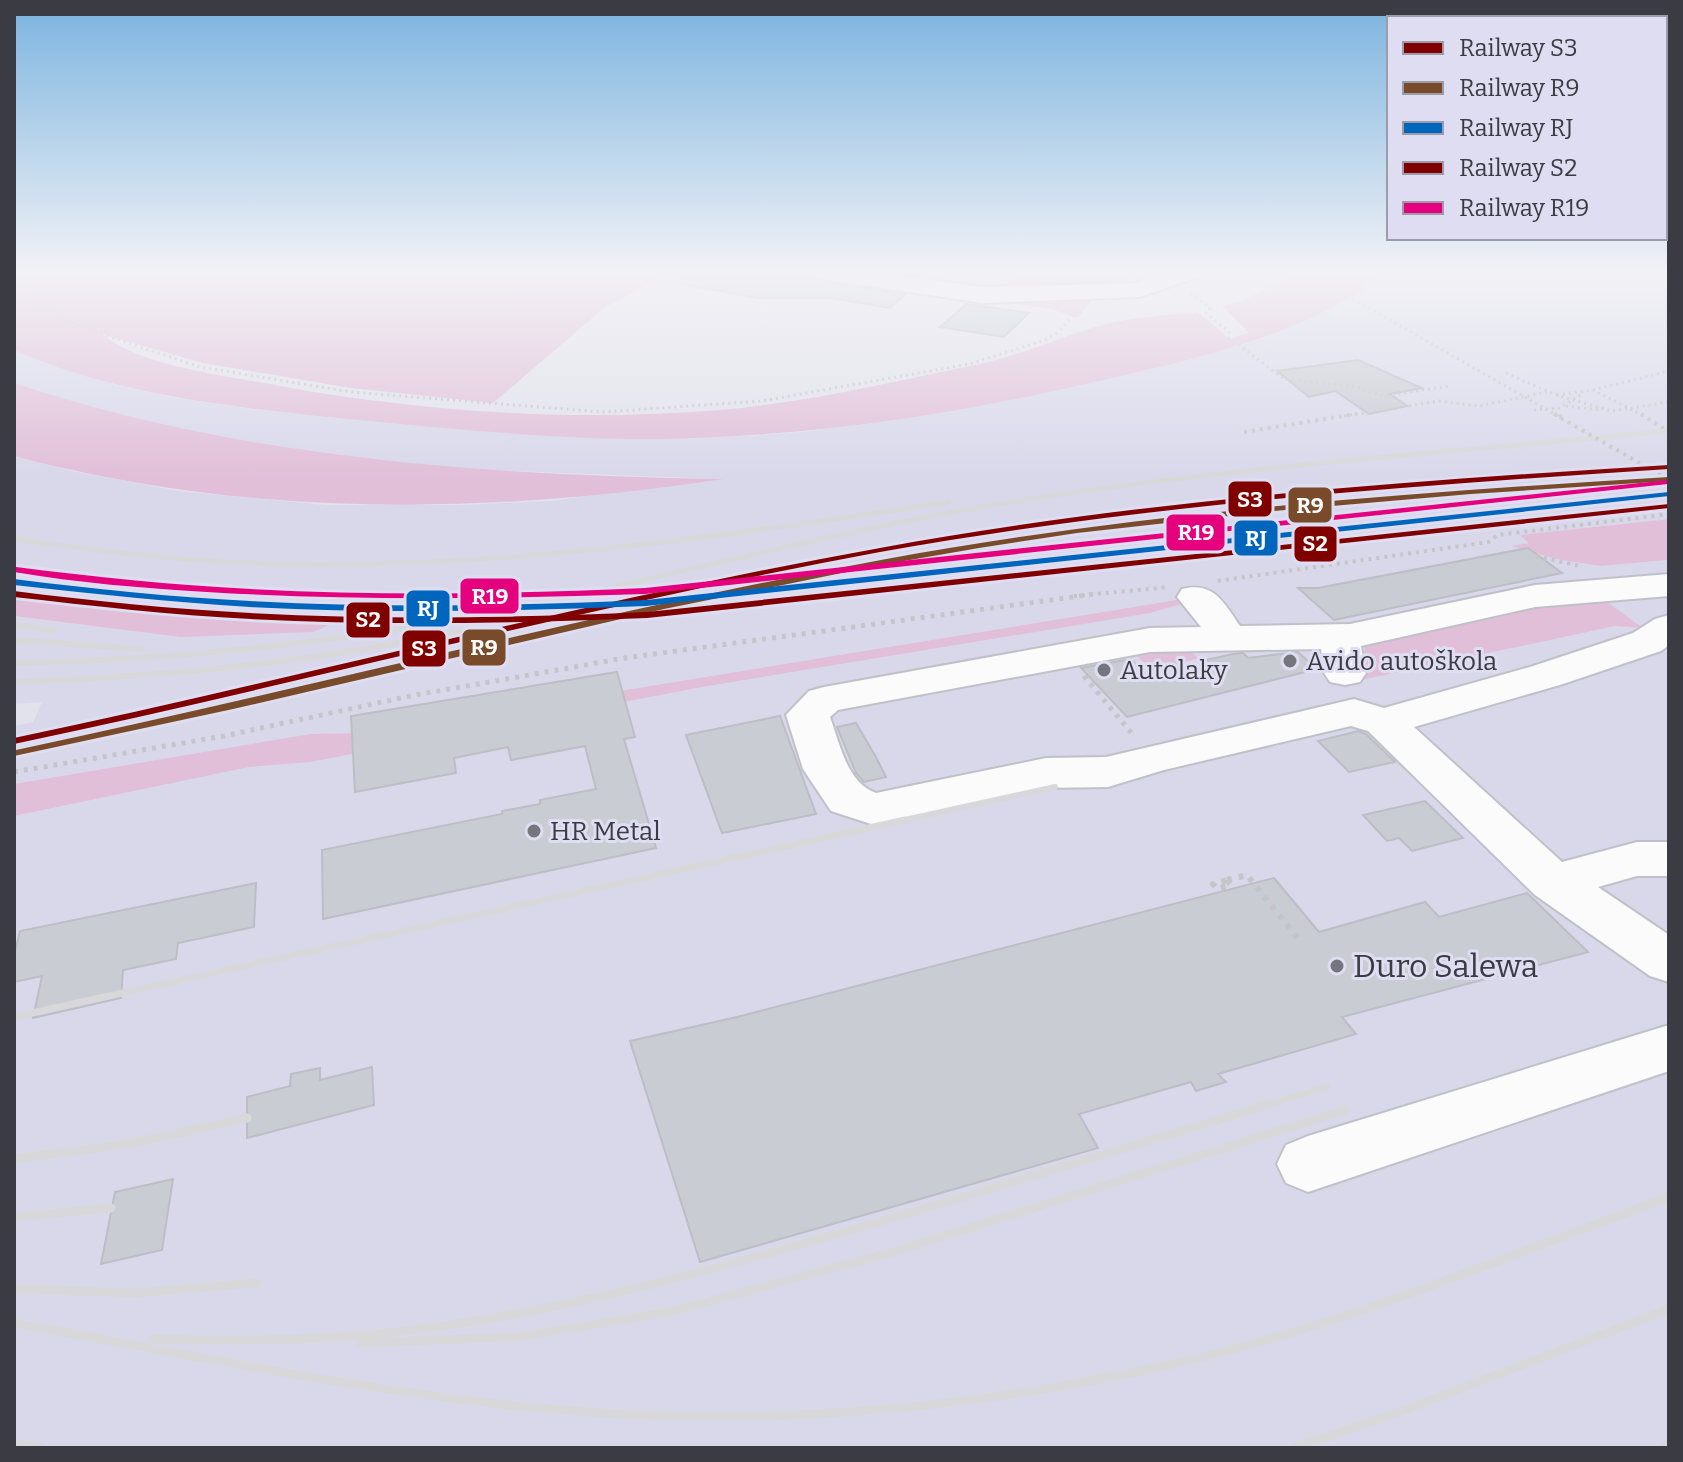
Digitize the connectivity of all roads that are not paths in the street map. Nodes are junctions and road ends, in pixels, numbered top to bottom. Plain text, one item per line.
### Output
1 (1669, 585) edge
2 (1196, 588) road end
3 (1669, 627) edge
4 (1226, 636) junction
5 (1383, 722) junction
6 (1669, 859) edge
7 (1553, 882) junction
8 (1669, 962) edge
9 (1669, 1048) edge
10 (1308, 1164) dead end

1 - 4 street
2 - 4 street
3 - 5 street
4 - 5 street
5 - 7 street
6 - 7 street
7 - 8 street
9 - 10 street

